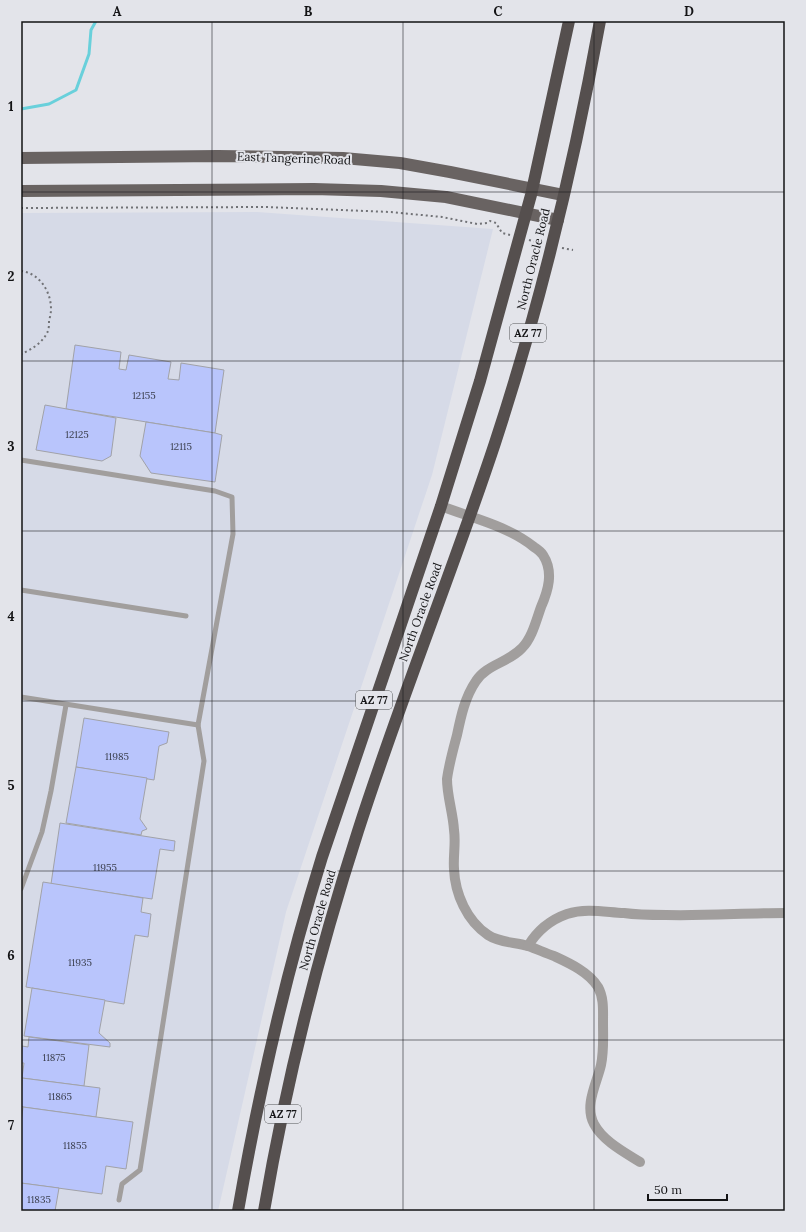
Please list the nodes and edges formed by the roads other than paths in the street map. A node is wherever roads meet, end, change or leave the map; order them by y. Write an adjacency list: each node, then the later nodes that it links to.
1 (569, 21): 4 (highway, North Oracle Road / AZ 77)
2 (600, 21): 6 (highway, North Oracle Road / AZ 77)
3 (21, 158): 4 (main road, East Tangerine Road)
4 (533, 189): 6 (main road, East Tangerine Road); 7 (highway, North Oracle Road / AZ 77)
5 (21, 191): 7 (main road)
6 (563, 195): 8 (highway, North Oracle Road / AZ 77)
7 (527, 214): 8 (main road); 10 (highway, North Oracle Road / AZ 77)
8 (558, 220): 11 (highway, North Oracle Road / AZ 77)
9 (21, 460): 16 (lane)
10 (441, 506): 11 (street); 22 (highway, North Oracle Road / AZ 77)
11 (469, 517): 19 (street); 23 (highway, North Oracle Road / AZ 77)
12 (21, 590): 13 (lane)
13 (186, 616)
14 (21, 697): 15 (lane)
15 (66, 705): 16 (lane); 17 (lane)
16 (198, 725): 21 (lane)
17 (21, 889)
18 (785, 913): 19 (street)
19 (528, 946): 20 (street)
20 (640, 1162)
21 (119, 1200)
22 (238, 1211)
23 (264, 1211)

